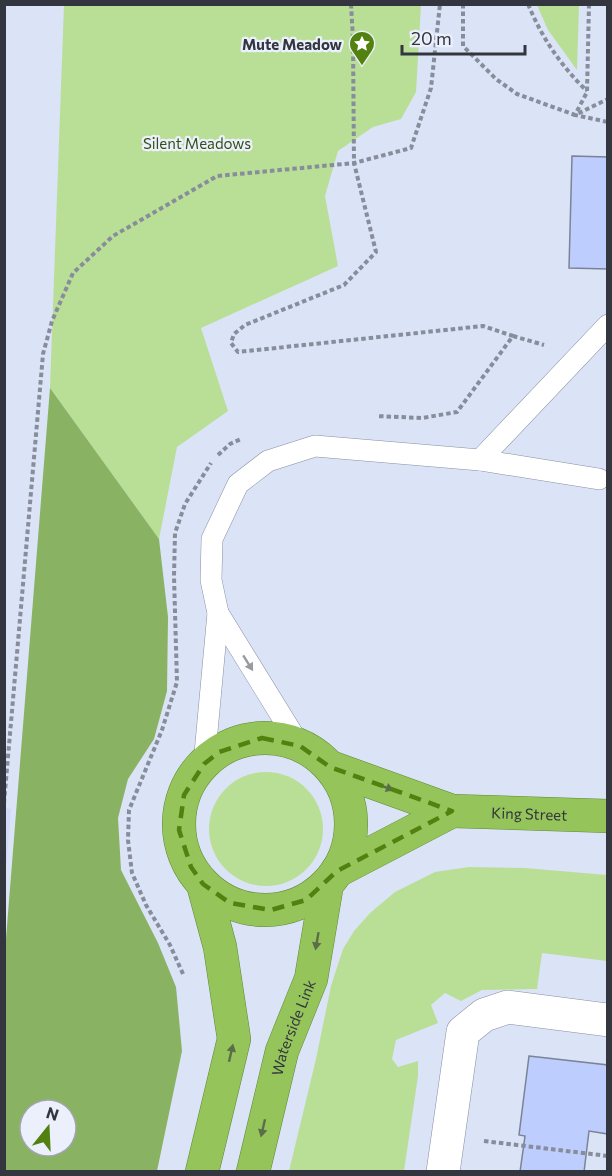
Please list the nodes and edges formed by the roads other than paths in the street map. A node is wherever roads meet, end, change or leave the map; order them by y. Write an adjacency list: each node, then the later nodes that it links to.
1 (608, 325): 2 (lane)
2 (480, 460): 3 (lane); 4 (lane)
3 (599, 479)
4 (218, 613): 5 (lane, one-way to 5); 6 (lane)
5 (300, 746): 6 (highway, Waterside Link); 7 (highway, Waterside Link)
6 (204, 764): 11 (highway, Waterside Link)
7 (330, 767): 8 (highway, King Street, one-way to 8); 10 (highway, Waterside Link)
8 (452, 812): 9 (highway, King Street); 10 (highway, King Street)
9 (608, 816)
10 (332, 877): 11 (highway, Waterside Link); 14 (highway, Waterside Link, one-way to 14)
11 (203, 884): 13 (highway, Waterside Link, one-way to 11)
12 (608, 1020): 15 (street)
13 (202, 1172)
14 (253, 1172)
15 (443, 1172)

